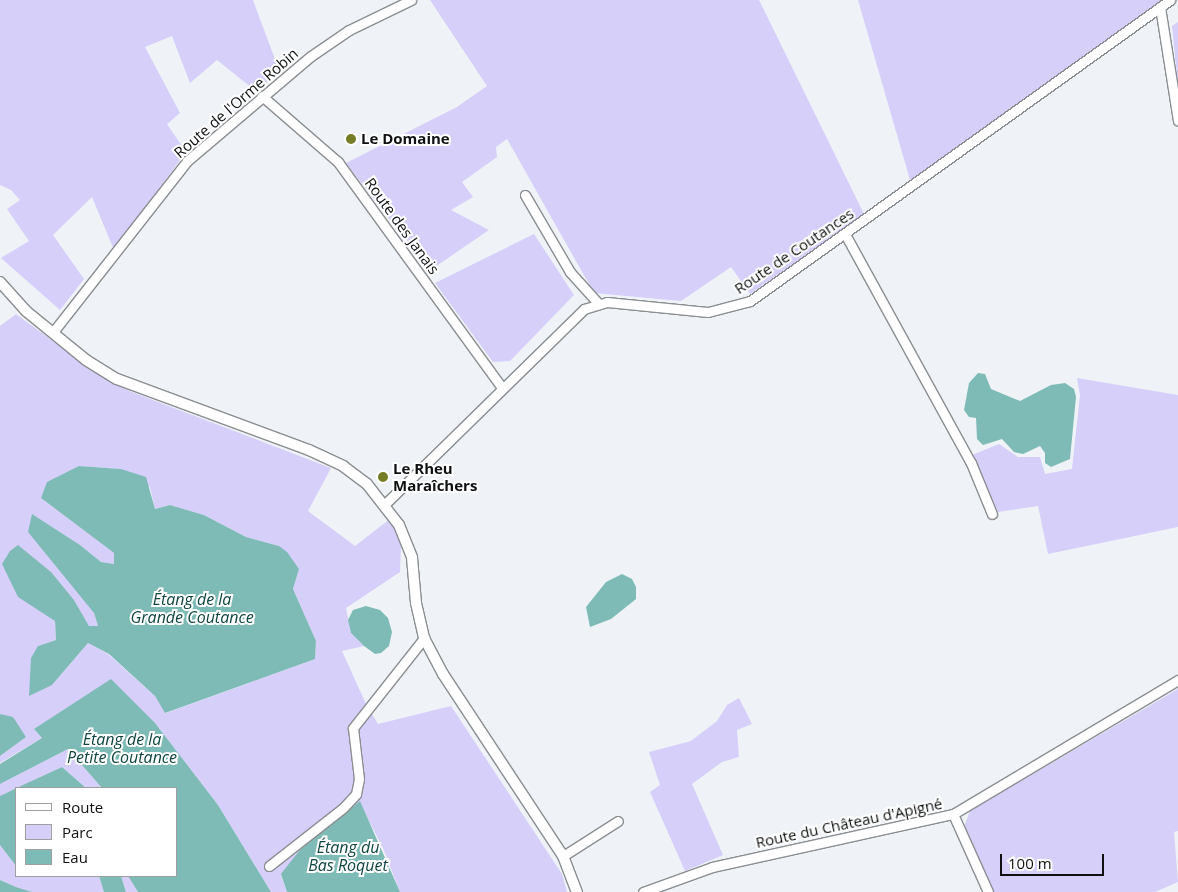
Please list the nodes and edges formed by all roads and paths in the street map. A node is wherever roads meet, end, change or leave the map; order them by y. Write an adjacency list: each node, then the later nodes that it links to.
1 (411, 0): 4 (street, Route de l'Orme Robin)
2 (1170, 0): 3 (street, Route de Coutances)
3 (1160, 7): 5 (street); 7 (street, Route de Coutances)
4 (262, 96): 10 (street, Route de l'Orme Robin); 11 (street, Route des Janais)
5 (1178, 121)
6 (525, 195): 9 (street)
7 (845, 234): 9 (street, Route de Coutances); 13 (street)
8 (0, 282): 10 (street)
9 (598, 303): 11 (street)
10 (53, 332): 12 (street)
11 (502, 388): 12 (street)
12 (386, 504): 14 (street)
13 (992, 514)
14 (424, 638): 18 (street); 19 (street)
15 (1178, 680): 16 (street, Route du Château d'Apigné)
16 (953, 814): 21 (street, Route du Château d'Apigné); 22 (street)
17 (618, 821): 18 (street)
18 (564, 856): 20 (street)
19 (269, 866)
20 (577, 892)
21 (643, 892)
22 (988, 892)

